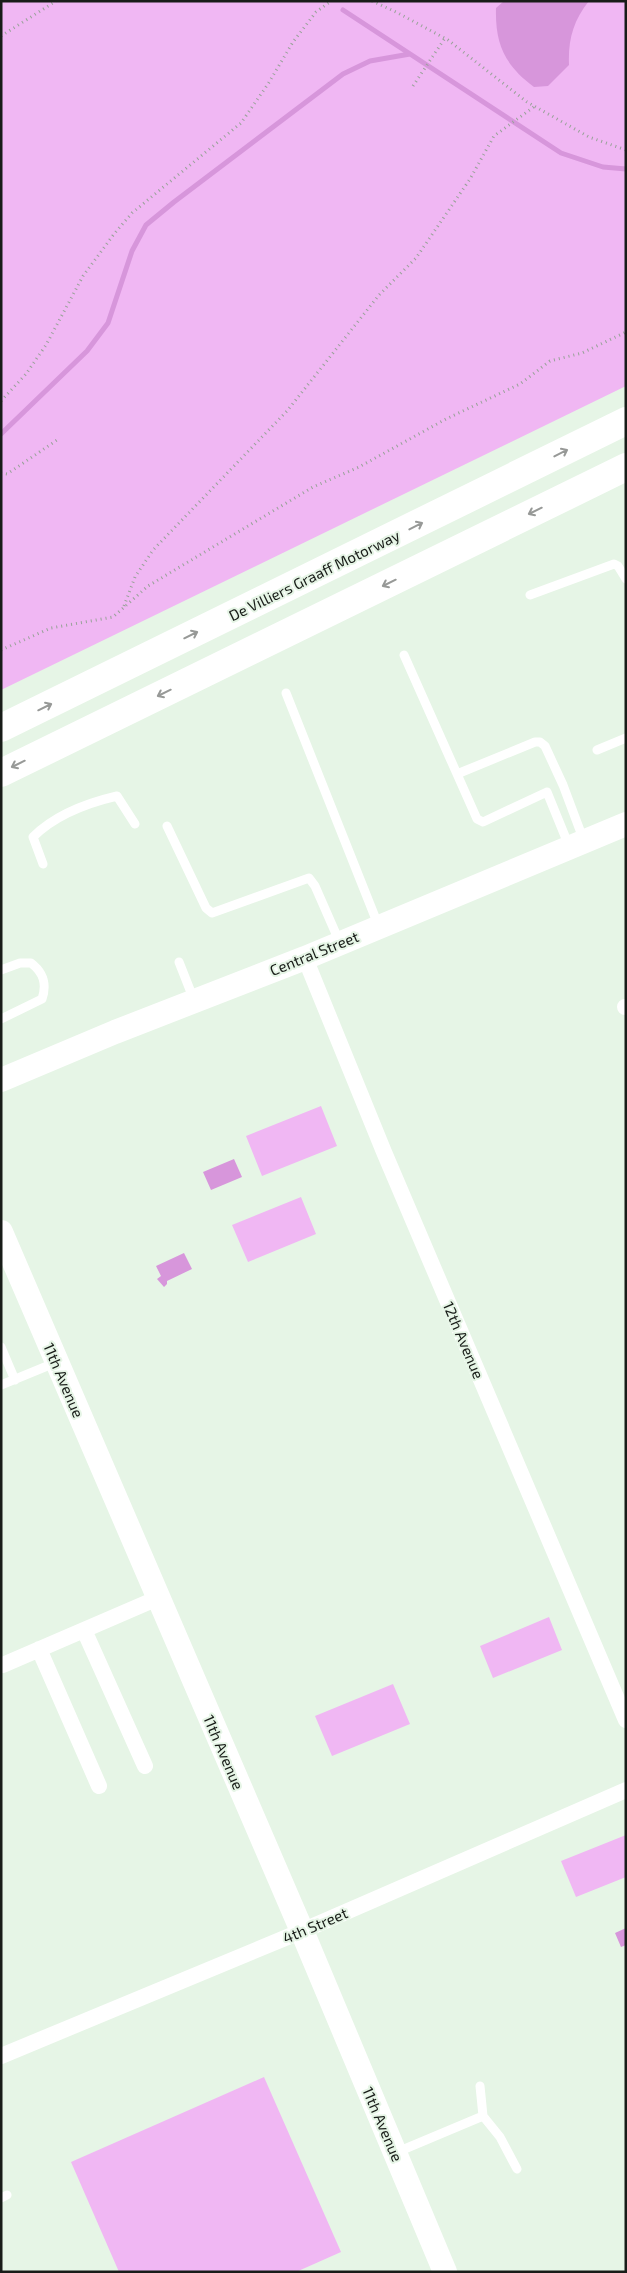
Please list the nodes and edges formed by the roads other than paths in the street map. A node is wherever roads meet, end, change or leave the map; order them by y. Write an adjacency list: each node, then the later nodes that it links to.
1 (626, 421): 7 (highway, De Villiers Graaff Motorway, one-way to 1)
2 (626, 467): 10 (highway, one-way to 10)
3 (626, 580): 4 (lane)
4 (530, 595)
5 (404, 655): 11 (lane)
6 (286, 693): 19 (lane)
7 (1, 728)
8 (626, 738): 9 (lane)
9 (597, 750)
10 (1, 773)
11 (457, 774): 12 (lane); 13 (lane)
12 (563, 785): 13 (lane); 17 (lane)
13 (547, 792): 17 (lane)
14 (135, 824): 18 (lane)
15 (626, 824): 17 (main road, Central Street)
16 (167, 826): 20 (lane)
17 (577, 845): 19 (main road, Central Street)
18 (43, 864)
19 (379, 927): 20 (main road, Central Street)
20 (340, 943): 21 (main road, Central Street)
21 (305, 958): 24 (main road, Central Street); 36 (street, 12th Avenue)
22 (179, 962): 24 (lane)
23 (1, 970): 25 (lane)
24 (194, 1000): 26 (main road, Central Street)
25 (1, 1018)
26 (1, 1080)
27 (1, 1232): 29 (main road, 11th Avenue)
28 (1, 1347): 30 (lane)
29 (57, 1362): 30 (lane); 32 (main road, 11th Avenue)
30 (15, 1380): 31 (lane)
31 (1, 1386)
32 (158, 1598): 33 (street); 40 (main road, 11th Avenue)
33 (84, 1630): 34 (street); 37 (street)
34 (39, 1650): 35 (street); 38 (street)
35 (3, 1665)
36 (626, 1720)
37 (145, 1766)
38 (99, 1786)
39 (626, 1790): 40 (street, 4th Street)
40 (302, 1931): 41 (street, 4th Street); 44 (main road, 11th Avenue)
41 (1, 2056)
42 (480, 2086): 43 (lane)
43 (483, 2116): 44 (lane); 45 (lane)
44 (395, 2153): 46 (main road, 11th Avenue)
45 (517, 2169)
46 (445, 2272)

